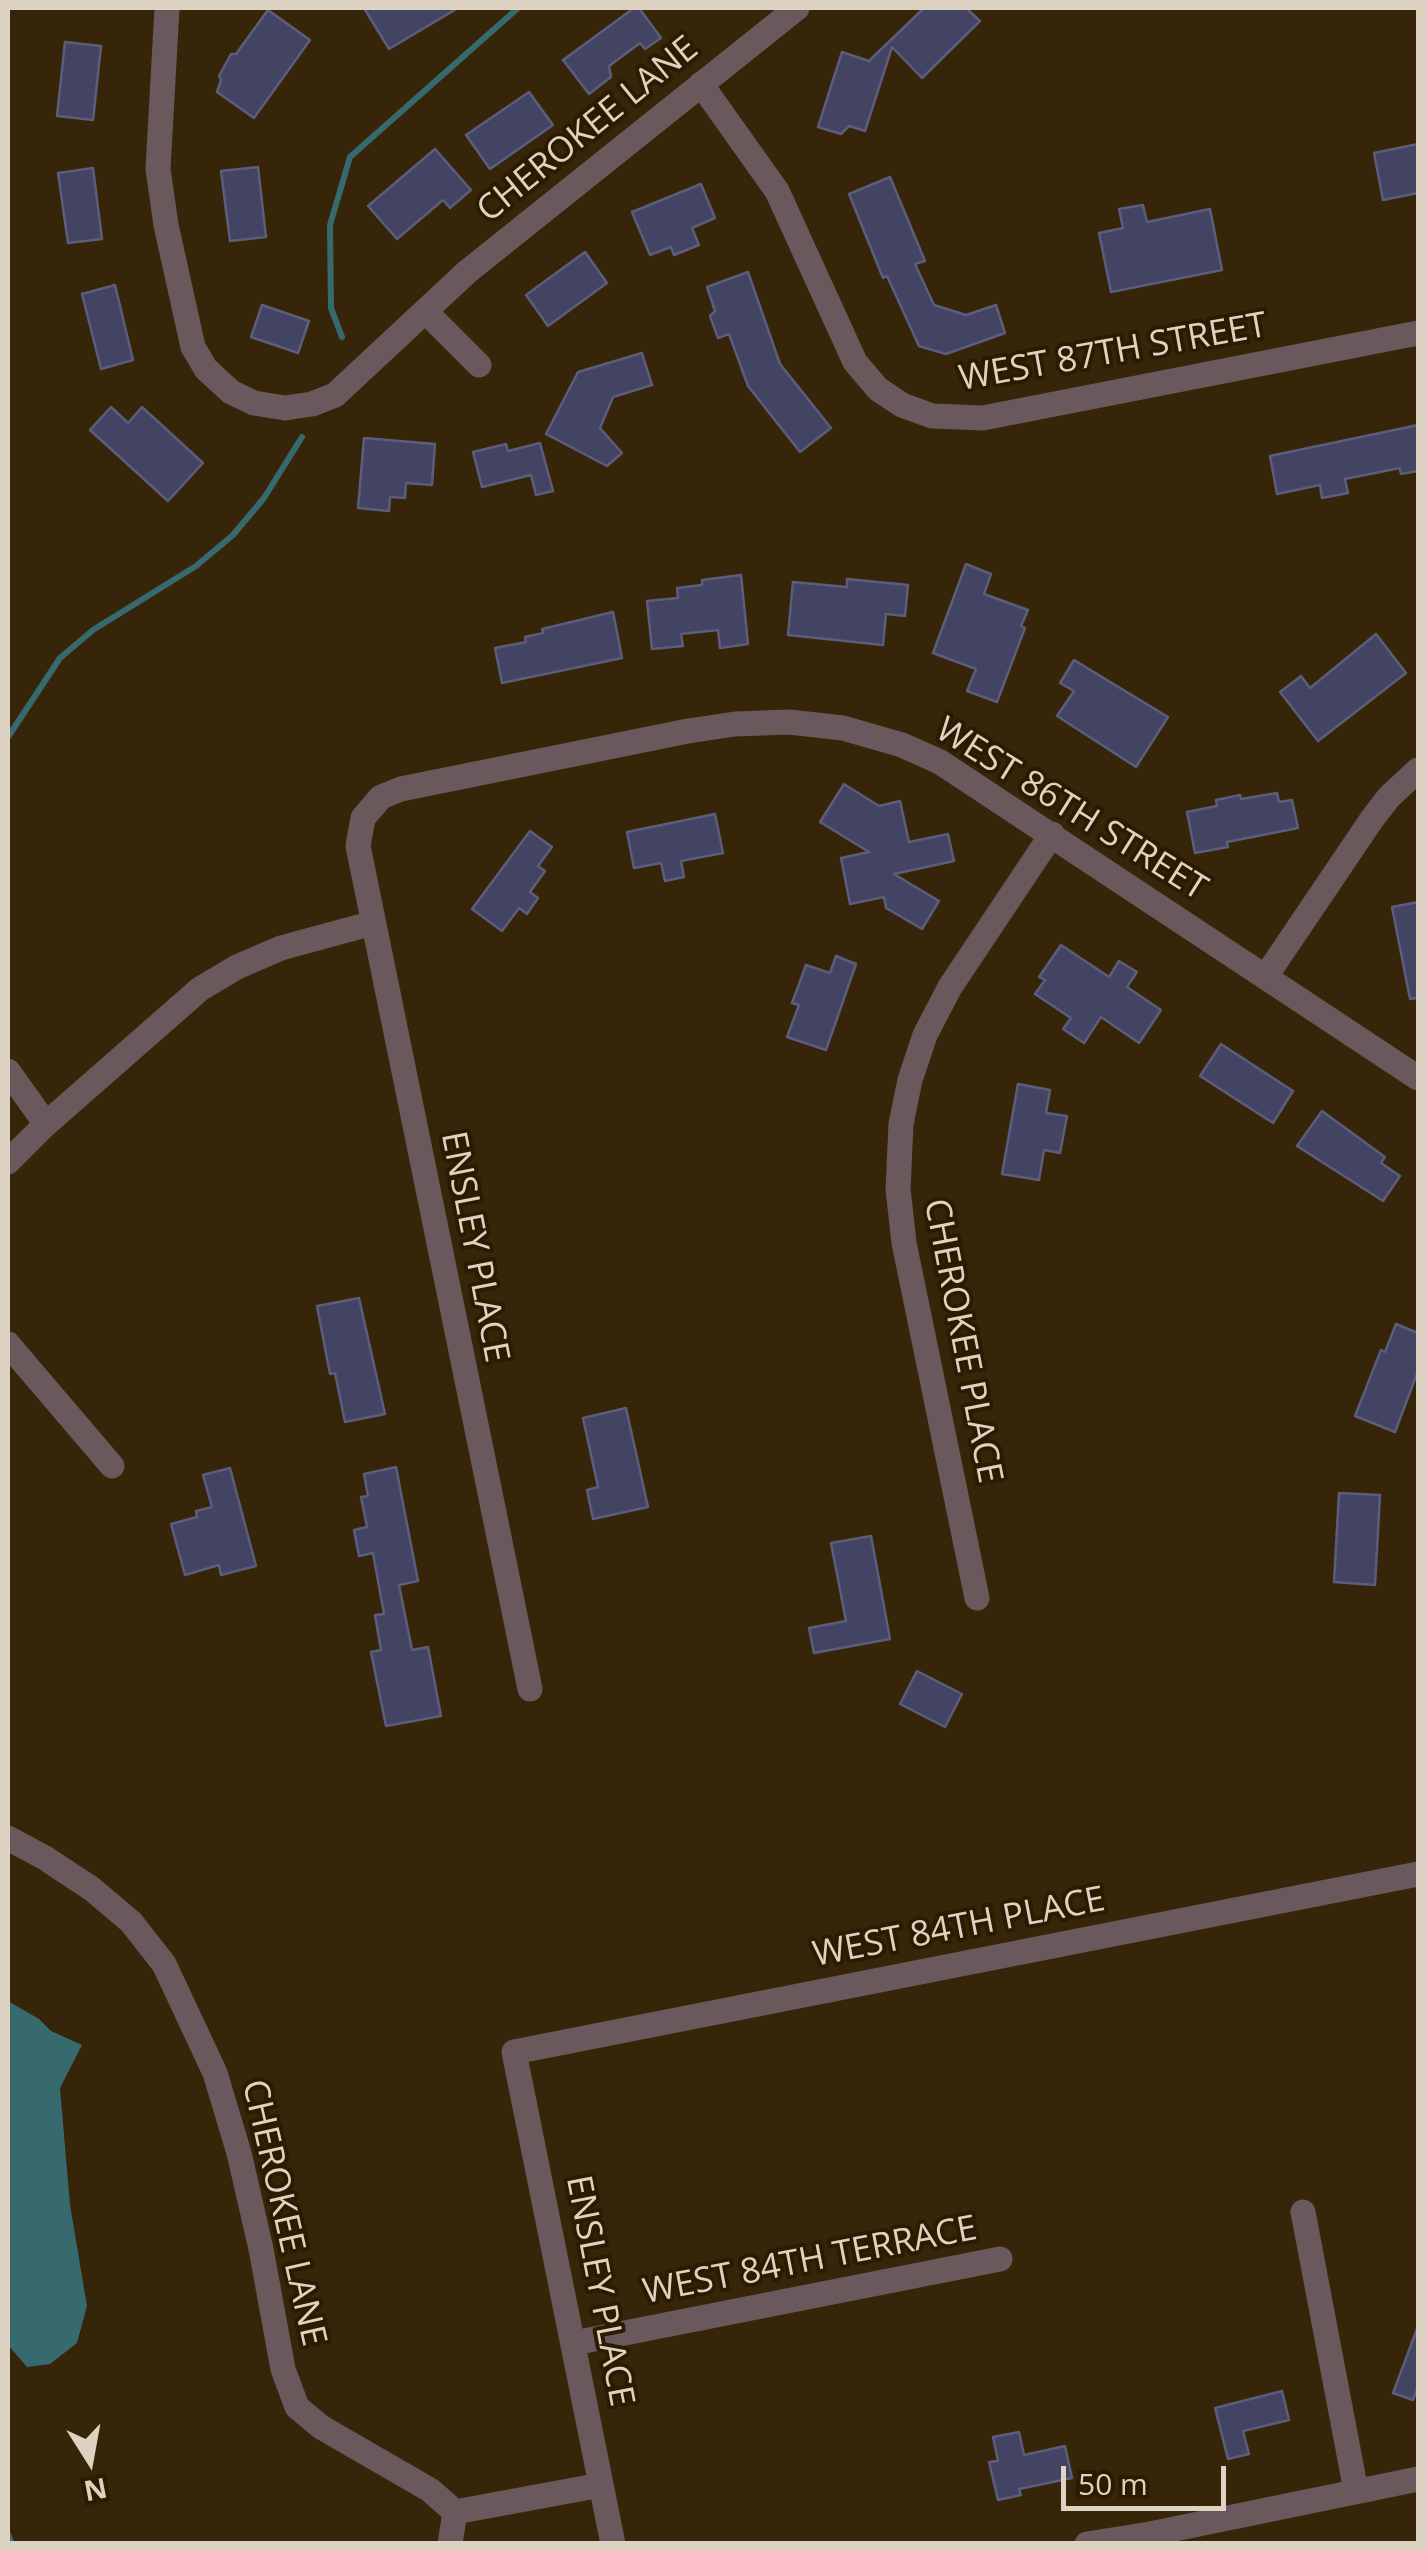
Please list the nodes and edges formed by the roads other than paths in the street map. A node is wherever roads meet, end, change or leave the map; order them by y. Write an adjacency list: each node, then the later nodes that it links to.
1 (167, 8): 4 (street, CHEROKEE LANE)
2 (797, 8): 3 (street, CHEROKEE LANE)
3 (701, 84): 4 (street, CHEROKEE LANE); 5 (street, WEST 87TH STREET)
4 (426, 312): 6 (street)
5 (1418, 334)
6 (478, 364)
7 (1418, 770): 11 (street)
8 (363, 818): 9 (street, WEST 86TH STREET); 10 (street, ENSLEY PLACE)
9 (1052, 834): 11 (street, WEST 86TH STREET); 18 (street, CHEROKEE PLACE)
10 (373, 923): 14 (street); 19 (street, ENSLEY PLACE)
11 (1266, 976): 13 (street, WEST 86TH STREET)
12 (8, 1071): 14 (street)
13 (1418, 1078)
14 (46, 1124): 15 (street)
15 (8, 1162)
16 (8, 1344): 17 (street)
17 (112, 1466)
18 (978, 1598)
19 (530, 1689)
20 (8, 1838): 29 (street, CHEROKEE LANE)
21 (1418, 1874): 22 (street, WEST 84TH PLACE)
22 (514, 2052): 25 (street, ENSLEY PLACE)
23 (1302, 2212): 28 (street)
24 (1000, 2260): 25 (street, WEST 84TH TERRACE)
25 (574, 2343): 27 (street, ENSLEY PLACE)
26 (1418, 2479): 28 (street)
27 (602, 2486): 29 (street); 32 (street, ENSLEY PLACE)
28 (1356, 2491): 30 (street)
29 (455, 2512): 31 (street)
30 (1151, 2539): 33 (street)
31 (450, 2544)
32 (613, 2544)
33 (1086, 2544)

